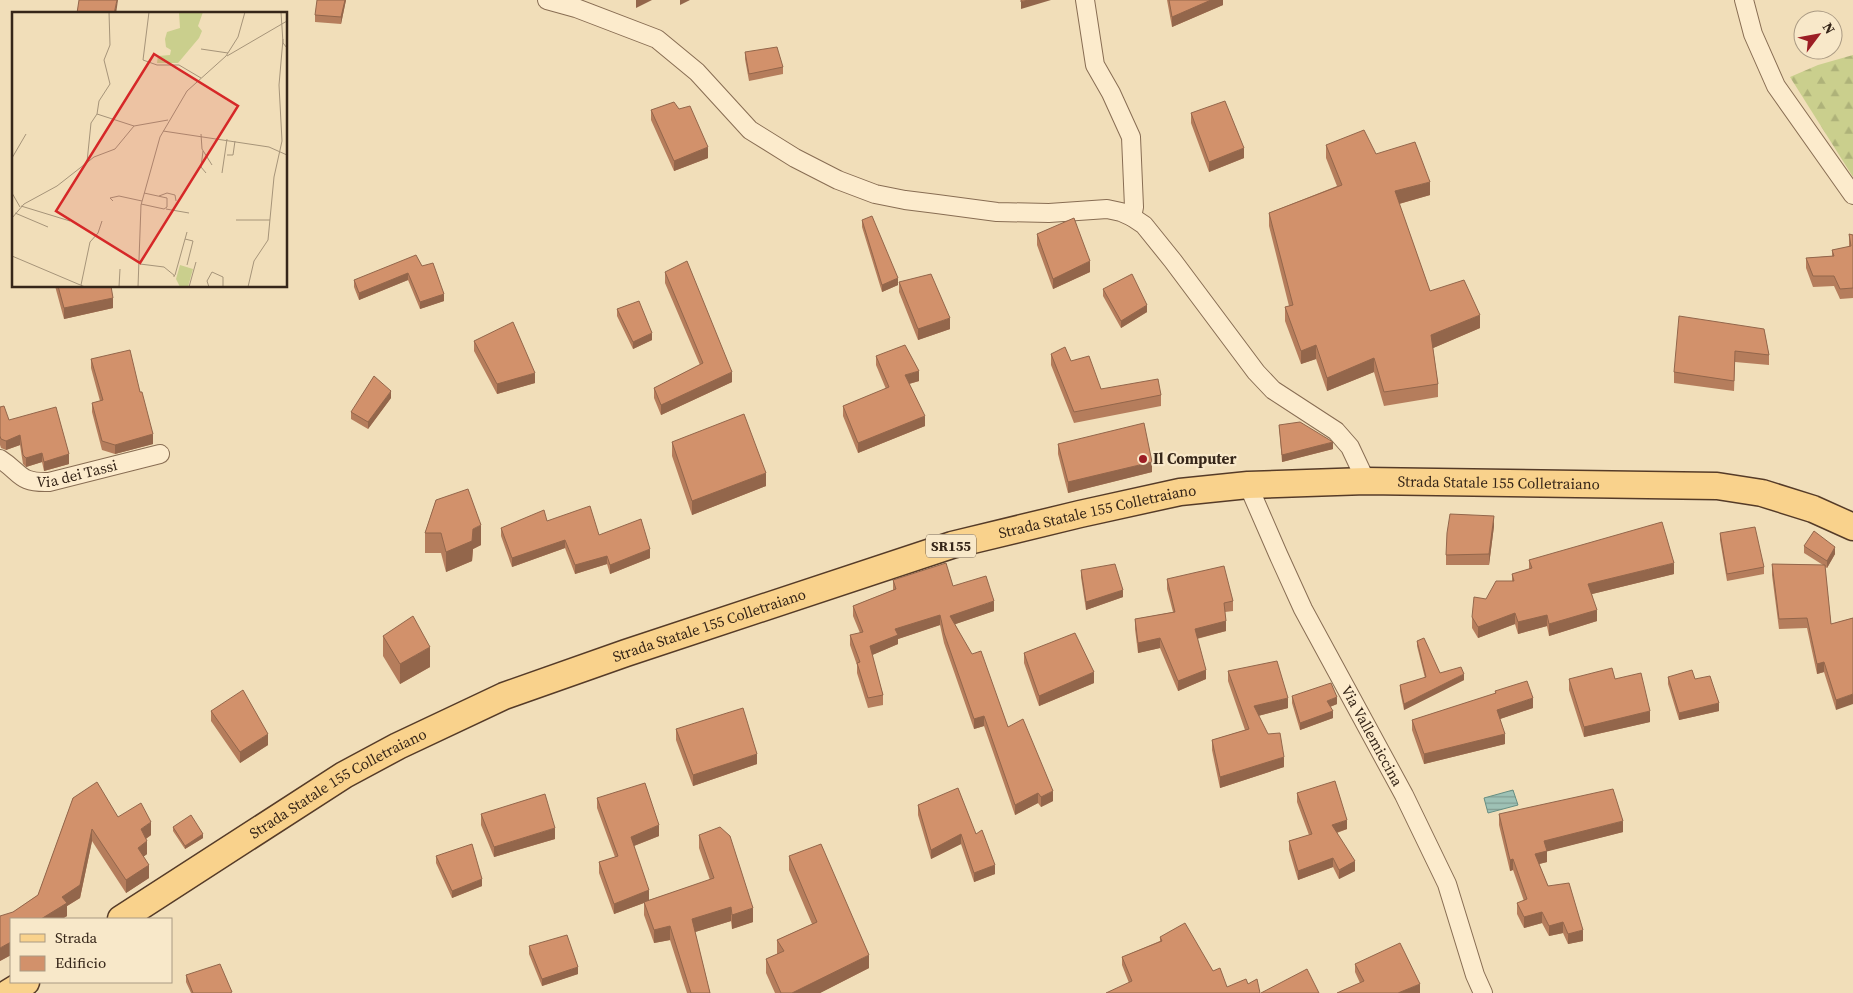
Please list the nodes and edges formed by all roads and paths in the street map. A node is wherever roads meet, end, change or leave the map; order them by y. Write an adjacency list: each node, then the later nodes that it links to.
1 (547, 0): 4 (street)
2 (1085, 0): 6 (street)
3 (1744, 0): 5 (street)
4 (580, 4): 6 (street)
5 (1853, 195)
6 (1132, 217): 9 (street)
7 (160, 454): 8 (street, Via dei Tassi)
8 (0, 459)
9 (1366, 481): 10 (main road, Strada Statale 155 Colletraiano / SR155); 11 (main road, Strada Statale 155 Colletraiano / SR155)
10 (1248, 485): 12 (main road, Strada Statale 155 Colletraiano / SR155); 15 (street, Via Vallemiccina)
11 (1853, 527)
12 (123, 918)
13 (24, 983): 14 (main road)
14 (8, 993)
15 (1483, 993)

